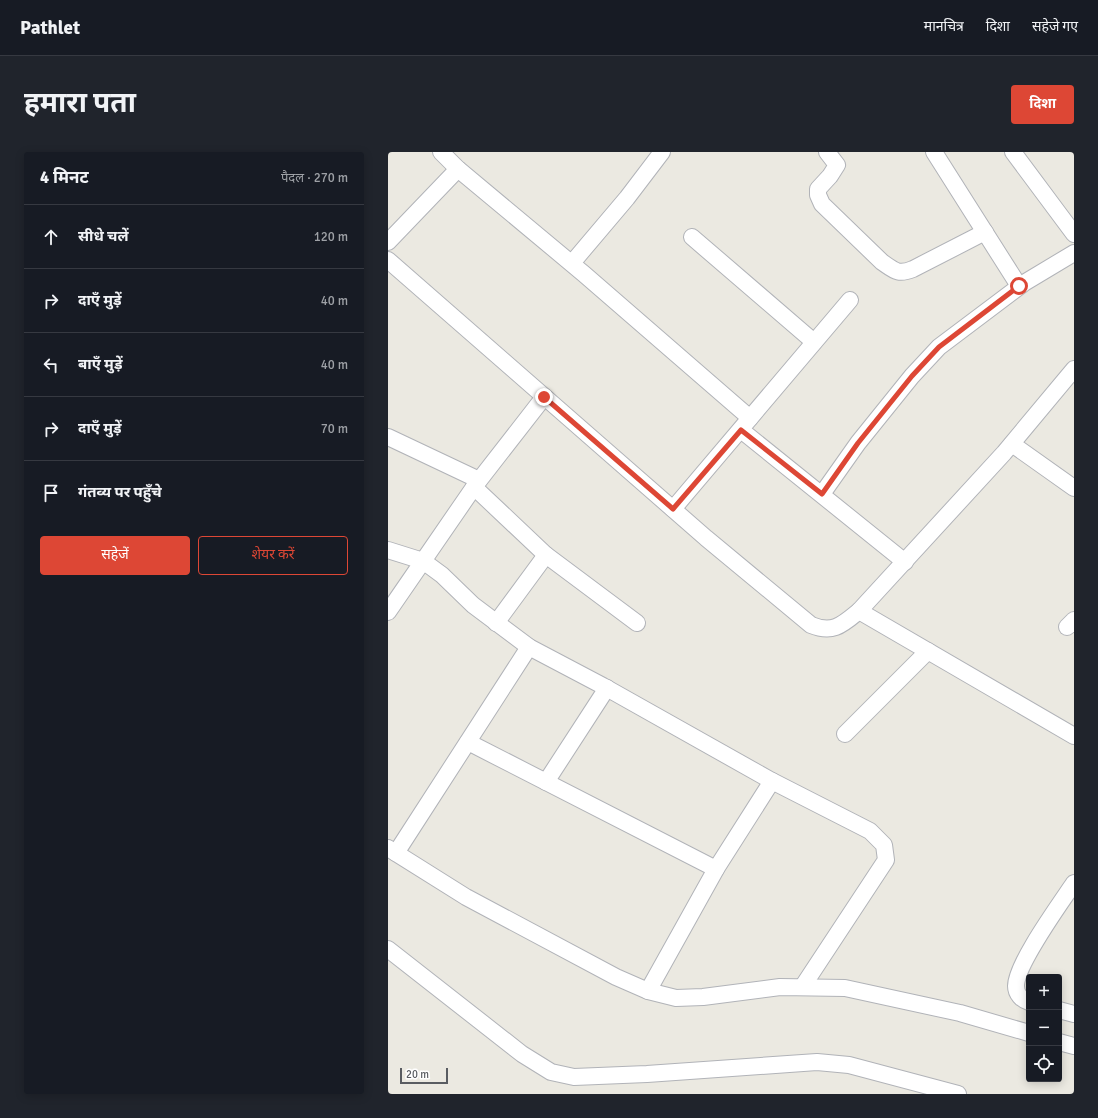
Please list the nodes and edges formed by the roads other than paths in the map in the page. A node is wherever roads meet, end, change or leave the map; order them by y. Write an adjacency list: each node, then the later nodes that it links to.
1 (441, 152): 6 (street)
2 (662, 152): 13 (street)
3 (827, 152): 7 (street)
4 (934, 152): 7 (street)
5 (1013, 152): 8 (street)
6 (458, 169): 10 (street); 13 (street)
7 (985, 232): 14 (street)
8 (1074, 234)
9 (692, 237): 16 (street)
10 (388, 242)
11 (1074, 253): 14 (street)
12 (388, 260): 18 (street)
13 (572, 263): 19 (street)
14 (1019, 286): 24 (street)
15 (850, 300): 16 (street)
16 (814, 342): 19 (street)
17 (1074, 369): 21 (street)
18 (544, 397): 22 (street); 25 (street)
19 (746, 424): 24 (street); 25 (street)
20 (388, 436): 22 (street)
21 (1012, 444): 23 (street); 29 (street)
22 (477, 483): 27 (street); 28 (street)
23 (1074, 488)
24 (822, 494): 29 (street)
25 (673, 509): 30 (street)
26 (388, 550): 28 (street)
27 (546, 555): 32 (street); 33 (street)
28 (423, 561): 31 (street); 32 (street)
29 (905, 562): 30 (street)
30 (859, 611): 35 (street)
31 (388, 612)
32 (496, 623): 34 (street)
33 (637, 623)
34 (529, 648): 36 (street); 39 (street)
35 (928, 651): 37 (street); 38 (street)
36 (607, 688): 40 (street); 41 (street)
37 (845, 734)
38 (1074, 736)
39 (468, 742): 41 (street); 42 (street)
40 (772, 781): 43 (street); 46 (street)
41 (546, 782): 43 (street)
42 (392, 851): 47 (street)
43 (716, 869): 47 (street)
44 (1074, 883): 48 (street)
45 (388, 949): 54 (street)
46 (803, 986): 47 (street); 51 (street)
47 (648, 991)
48 (1026, 1000)
49 (1062, 1011): 50 (street)
50 (1074, 1014)
51 (1026, 1032)
52 (1062, 1043): 53 (street)
53 (1074, 1046)
54 (958, 1094)

